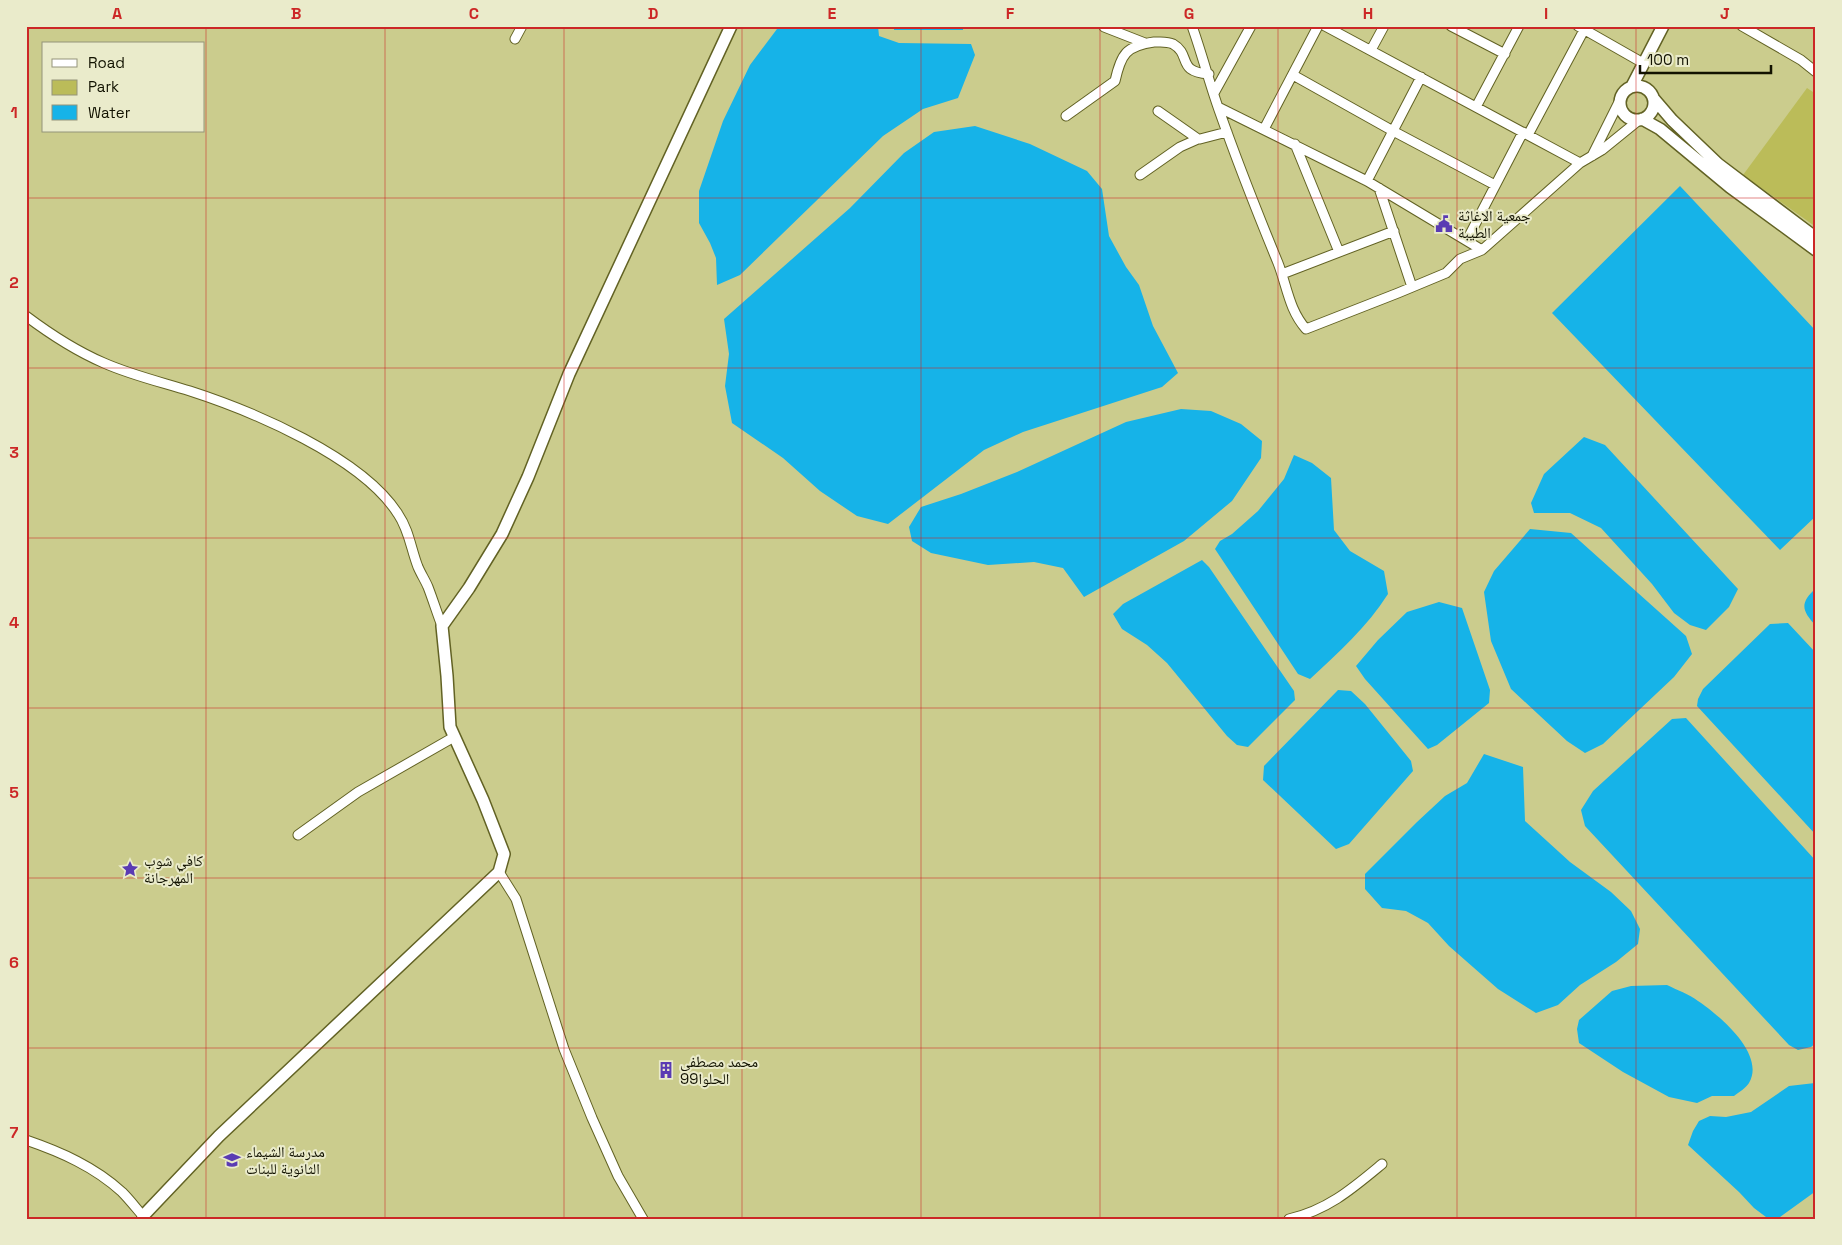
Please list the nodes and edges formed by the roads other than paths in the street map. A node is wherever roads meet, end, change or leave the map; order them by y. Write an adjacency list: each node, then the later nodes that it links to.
1 (522, 26): 14 (street)
2 (731, 26): 53 (street)
3 (1192, 26): 20 (street)
4 (1251, 26): 24 (street)
5 (1318, 26): 21 (street)
6 (1325, 26): 16 (street)
7 (1384, 26): 16 (street)
8 (1452, 26): 17 (street)
9 (1518, 26): 17 (street)
10 (1662, 26): 18 (street)
11 (1742, 26): 19 (street)
12 (1104, 27): 15 (street)
13 (1581, 28): 18 (street); 35 (street)
14 (515, 39)
15 (1145, 43): 20 (street); 30 (street)
16 (1371, 50): 22 (street)
17 (1505, 54): 28 (street)
18 (1643, 62): 23 (street)
19 (1816, 72)
20 (1208, 74): 24 (street)
21 (1293, 74): 32 (street); 33 (street)
22 (1421, 77): 28 (street); 33 (street)
23 (1632, 86): 25 (street); 26 (street)
24 (1214, 93): 27 (street)
25 (1654, 99): 31 (street); 45 (street)
26 (1620, 100): 31 (street); 38 (street)
27 (1218, 107): 32 (street); 34 (street)
28 (1476, 107): 35 (street)
29 (1158, 111): 36 (street)
30 (1066, 116)
31 (1640, 119): 38 (street); 48 (street)
32 (1264, 129): 37 (street)
33 (1394, 131): 41 (street); 42 (street)
34 (1227, 132): 36 (street); 50 (street)
35 (1525, 133): 39 (street); 42 (street)
36 (1198, 138): 40 (street)
37 (1295, 144): 41 (street); 49 (street)
38 (1592, 156): 39 (street)
39 (1580, 163): 47 (street)
40 (1140, 175)
41 (1367, 181): 43 (street)
42 (1495, 185): 46 (street)
43 (1379, 188): 44 (street); 46 (street)
44 (1394, 231): 49 (street); 51 (street)
45 (1816, 238)
46 (1467, 240): 47 (street)
47 (1482, 250): 51 (street)
48 (1816, 250)
49 (1339, 252): 50 (street)
50 (1282, 274): 51 (street)
51 (1412, 287)
52 (26, 316): 53 (street)
53 (442, 626): 54 (street)
54 (454, 737): 55 (street); 56 (street)
55 (298, 835)
56 (499, 872): 59 (street); 60 (street)
57 (26, 1140): 59 (street)
58 (1382, 1164): 61 (street)
59 (143, 1217)
60 (643, 1219)
61 (1290, 1219)

